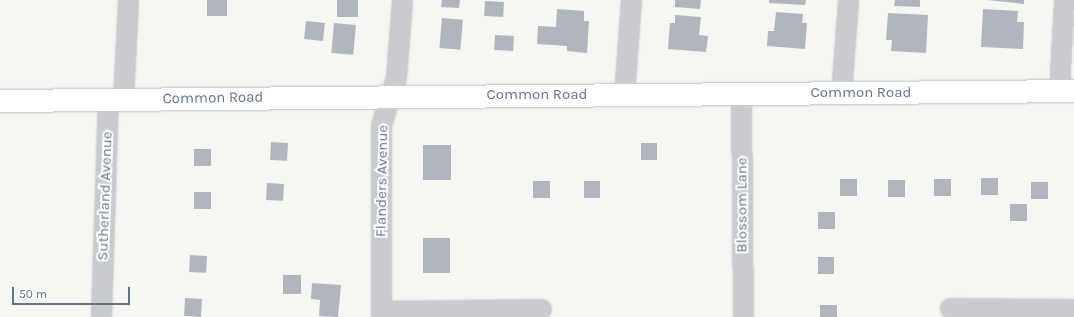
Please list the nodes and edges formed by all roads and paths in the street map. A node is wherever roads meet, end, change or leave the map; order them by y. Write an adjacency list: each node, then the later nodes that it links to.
1 (128, 0): 11 (street, Sutherland Avenue)
2 (402, 0): 10 (street, Flanders Avenue)
3 (631, 0): 9 (street)
4 (848, 0): 8 (street)
5 (1064, 0): 6 (street)
6 (1066, 91): 8 (street, Common Road)
7 (741, 93): 8 (street, Common Road); 9 (street, Common Road); 18 (street, Blossom Lane)
8 (841, 94)
9 (624, 95): 10 (street, Common Road)
10 (390, 96): 11 (street, Common Road); 16 (street, Flanders Avenue)
11 (116, 100): 12 (street, Common Road); 17 (street, Sutherland Avenue)
12 (0, 101)
13 (950, 308): 15 (street)
14 (540, 309): 16 (street)
15 (1074, 309)
16 (381, 314)
17 (101, 317)
18 (743, 317)

